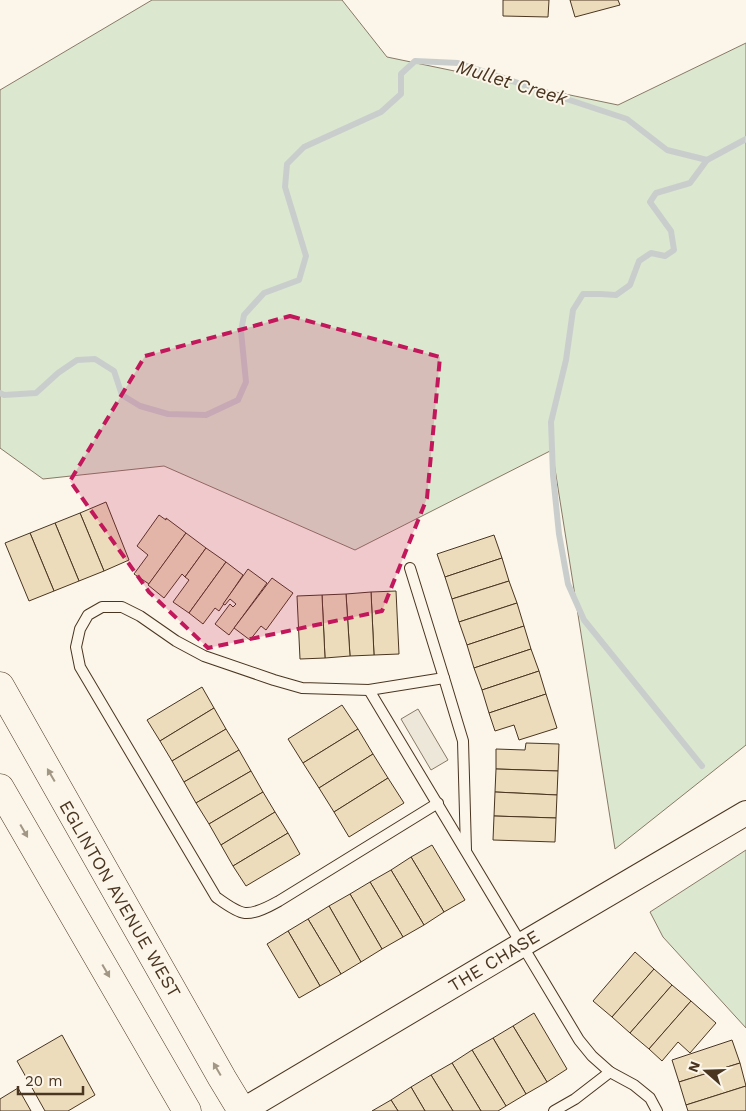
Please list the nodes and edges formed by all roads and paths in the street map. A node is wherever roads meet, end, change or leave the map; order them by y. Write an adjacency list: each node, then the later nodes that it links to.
1 (410, 568): 2 (lane)
2 (444, 678): 4 (lane); 8 (lane)
3 (0, 686): 12 (main road, EGLINTON AVENUE WEST, one-way to 3)
4 (369, 690): 6 (lane); 6 (lane)
5 (0, 788): 11 (main road, one-way to 11)
6 (438, 803): 8 (lane)
7 (746, 813): 9 (street, THE CHASE)
8 (466, 851): 9 (lane)
9 (523, 944): 10 (lane); 12 (street, THE CHASE)
10 (610, 1072): 13 (lane); 14 (lane)
11 (187, 1111)
12 (242, 1111)
13 (554, 1111)
14 (657, 1111)

